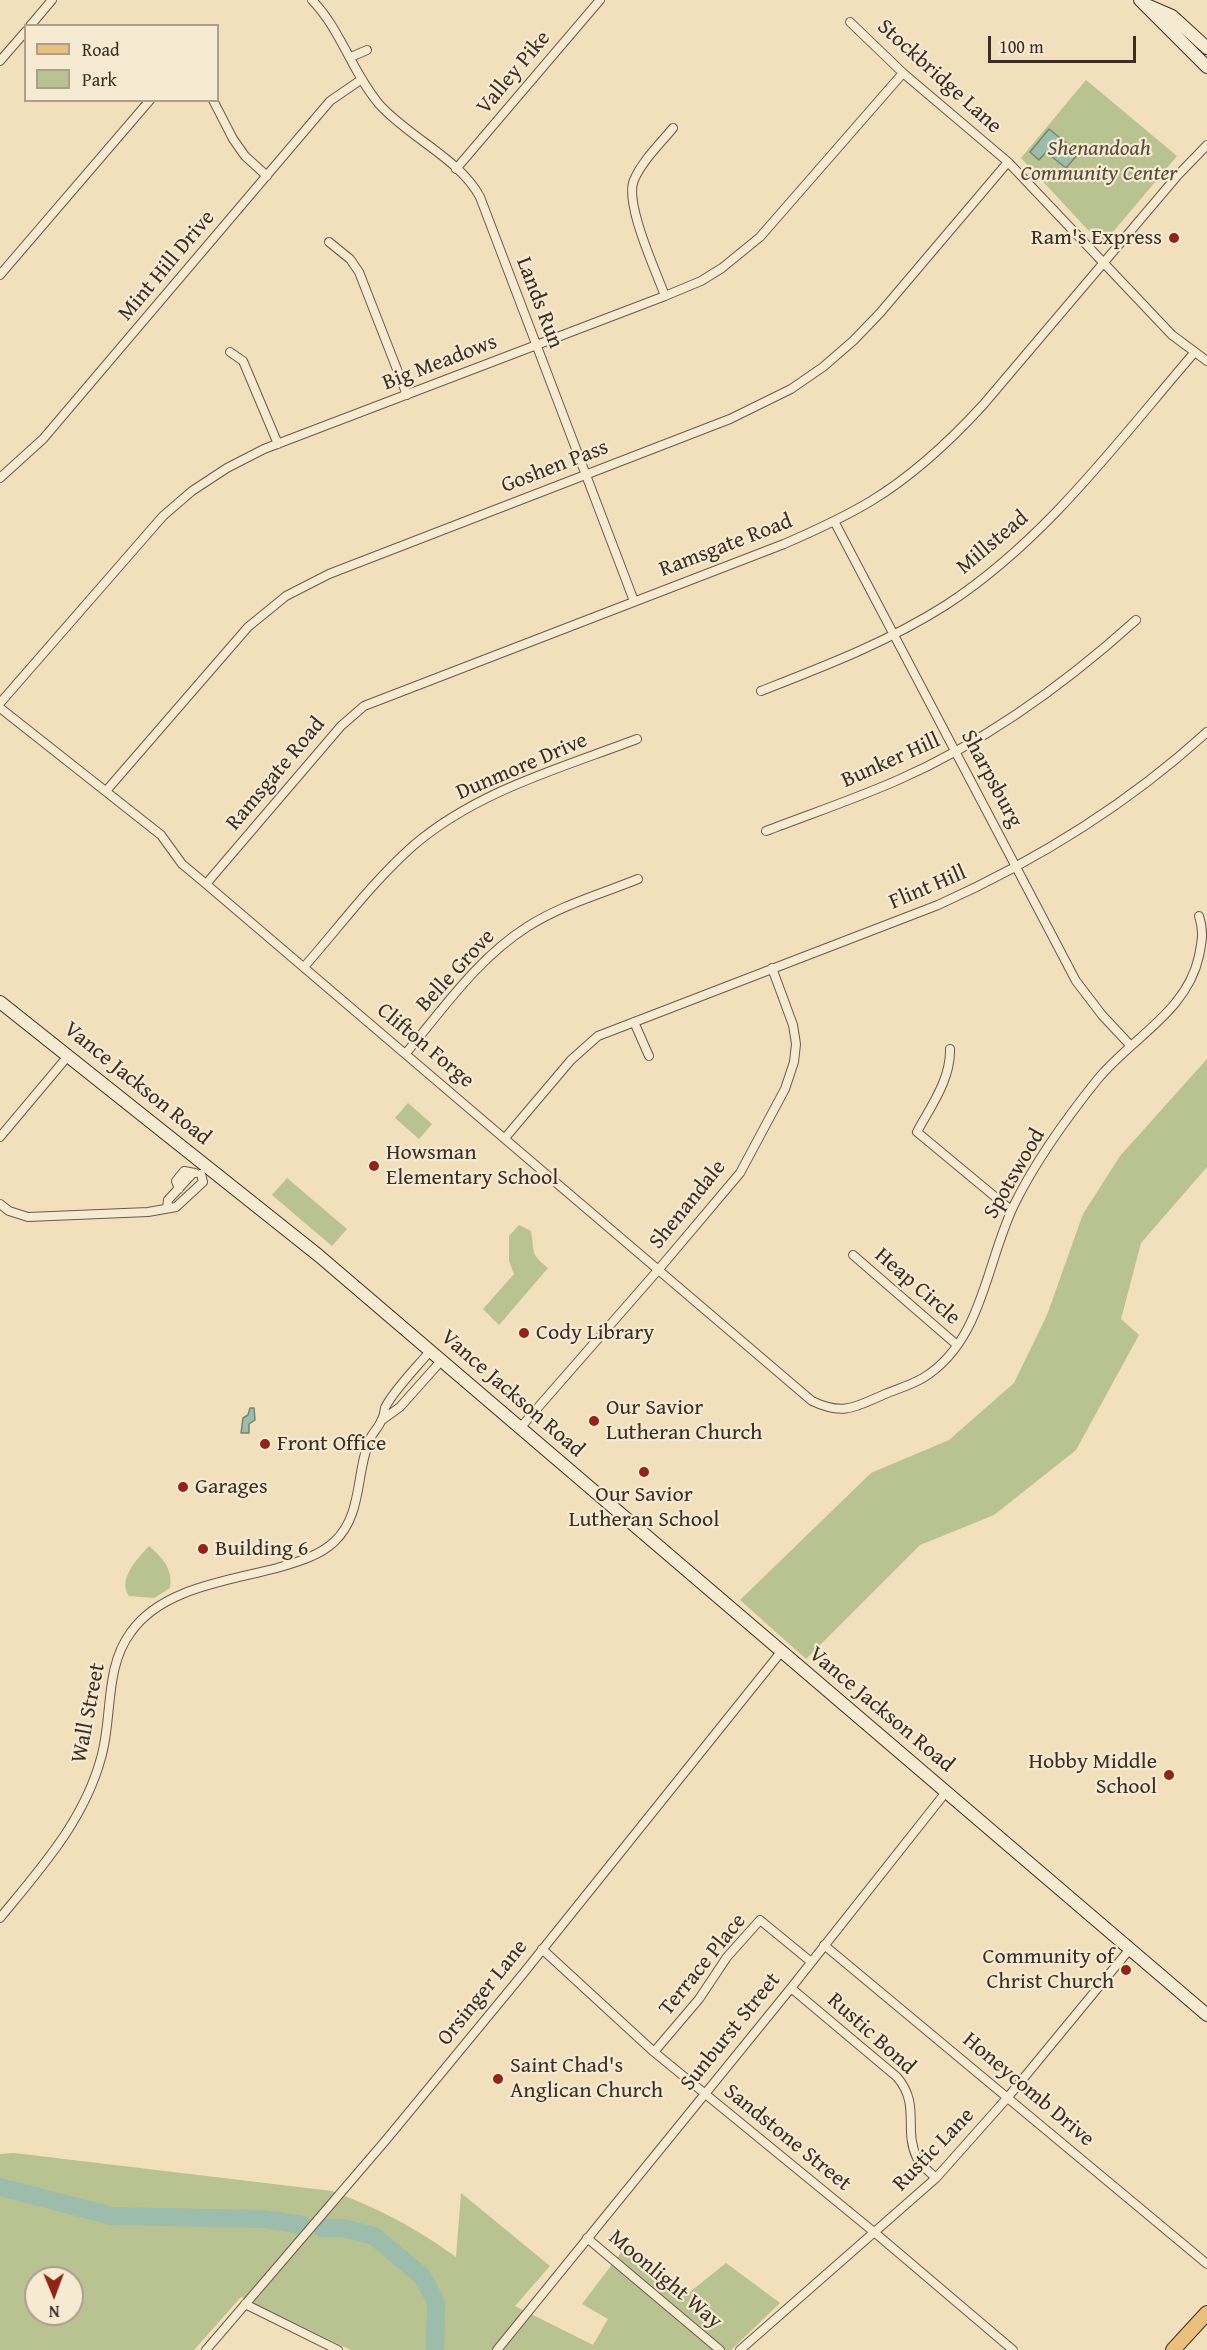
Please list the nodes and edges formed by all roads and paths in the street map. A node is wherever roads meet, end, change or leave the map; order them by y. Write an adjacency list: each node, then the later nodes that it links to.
1 (52, 0): 6 (street)
2 (312, 0): 10 (street, Lands Run)
3 (600, 0): 22 (street, Valley Pike)
4 (1142, 1): 8 (main road); 12 (main road)
5 (850, 22): 13 (street, Stockbridge Lane)
6 (32, 24)
7 (24, 33): 11 (street)
8 (1207, 48)
9 (367, 50): 10 (street)
10 (351, 57): 14 (street, Lands Run)
11 (0, 61)
12 (1207, 67)
13 (903, 73): 21 (street, Stockbridge Lane); 27 (street, Big Meadows)
14 (362, 79): 22 (street, Lands Run); 23 (street, Mint Hill Drive)
15 (148, 102): 26 (street)
16 (214, 102): 23 (street)
17 (674, 128): 27 (street)
18 (1207, 136): 20 (street, Ramsgate Road)
19 (1207, 145): 20 (street, Ramsgate Road)
20 (1199, 151): 25 (street, Ramsgate Road)
21 (1008, 162): 25 (street, Stockbridge Lane); 34 (street, Goshen Pass)
22 (456, 169): 28 (street, Lands Run)
23 (267, 176): 35 (street, Mint Hill Drive)
24 (329, 242): 32 (street)
25 (1104, 263): 30 (street, Stockbridge Lane); 36 (street, Ramsgate Road)
26 (0, 275)
27 (665, 296): 28 (street, Big Meadows)
28 (536, 346): 32 (street, Big Meadows); 34 (street, Lands Run)
29 (230, 352): 33 (street)
30 (1194, 352): 31 (street, Stockbridge Lane); 39 (street, Millstead)
31 (1207, 361)
32 (407, 395): 33 (street, Big Meadows)
33 (278, 444): 41 (street, Big Meadows)
34 (585, 475): 37 (street, Lands Run); 46 (street, Goshen Pass)
35 (0, 478)
36 (834, 521): 37 (street, Ramsgate Road); 39 (street, Sharpsburg)
37 (634, 601): 50 (street, Ramsgate Road)
38 (1136, 620): 45 (street, Bunker Hill)
39 (894, 635): 40 (street, Millstead); 45 (street, Sharpsburg)
40 (761, 691)
41 (0, 703)
42 (0, 708): 46 (street, Clifton Forge)
43 (1207, 732): 48 (street, Flint Hill)
44 (637, 739): 52 (street, Dunmore Drive)
45 (956, 751): 47 (street, Bunker Hill); 48 (street, Sharpsburg)
46 (106, 791): 50 (street, Clifton Forge)
47 (766, 831)
48 (1017, 866): 53 (street, Flint Hill); 56 (street, Sharpsburg)
49 (638, 879): 58 (street, Belle Grove)
50 (206, 884): 52 (street, Clifton Forge)
51 (1199, 916): 56 (street, Spotswood)
52 (304, 967): 58 (street, Clifton Forge)
53 (772, 968): 55 (street, Flint Hill); 68 (street, Shenandale)
54 (0, 1002): 59 (main road, Vance Jackson Road)
55 (634, 1022): 60 (street); 62 (street, Flint Hill)
56 (1130, 1045): 66 (street, Spotswood)
57 (950, 1048): 66 (street)
58 (406, 1053): 62 (street, Clifton Forge)
59 (68, 1056): 61 (street); 63 (main road, Vance Jackson Road)
60 (649, 1056)
61 (0, 1137)
62 (505, 1138): 68 (street, Clifton Forge)
63 (200, 1171): 65 (street); 65 (street); 70 (main road, Vance Jackson Road)
64 (0, 1204): 65 (street)
65 (167, 1208)
66 (1011, 1210): 69 (street, Spotswood)
67 (853, 1256): 69 (street, Heap Circle)
68 (659, 1269): 72 (street, Clifton Forge); 74 (street, Shenandale)
69 (957, 1345): 72 (street, Spotswood)
70 (430, 1351): 71 (main road, Vance Jackson Road); 73 (street, Wall Street)
71 (441, 1361): 73 (street, Wall Street); 74 (main road, Vance Jackson Road)
72 (830, 1409)
73 (382, 1420): 77 (street, Wall Street)
74 (520, 1428): 75 (main road, Vance Jackson Road)
75 (781, 1652): 76 (main road, Vance Jackson Road); 79 (street, Orsinger Lane)
76 (946, 1792): 78 (street, Sunburst Street); 80 (main road, Vance Jackson Road)
77 (0, 1918)
78 (824, 1945): 81 (street, Sunburst Street); 86 (street, Honeycomb Drive)
79 (542, 1949): 84 (street, Sandstone Street); 91 (street, Orsinger Lane)
80 (1129, 1950): 83 (main road, Vance Jackson Road); 86 (street, Rustic Lane)
81 (810, 1961): 82 (street, Sunburst Street); 84 (street, Terrace Place)
82 (791, 1988): 85 (street, Sunburst Street); 87 (street, Rustic Bond)
83 (1207, 2015)
84 (654, 2052): 85 (street, Sandstone Street)
85 (704, 2094): 88 (street, Sandstone Street); 89 (street, Sunburst Street)
86 (1008, 2097): 87 (street, Rustic Lane); 90 (street, Honeycomb Drive)
87 (936, 2178): 88 (street, Rustic Lane)
88 (874, 2232): 97 (street, Rustic Lane); 98 (street, Sandstone Street)
89 (587, 2238): 95 (street, Sunburst Street); 96 (street, Moonlight Way)
90 (1207, 2264)
91 (245, 2304): 93 (street, Orsinger Lane); 94 (street)
92 (1207, 2313): 99 (main road)
93 (206, 2350)
94 (338, 2350)
95 (497, 2350)
96 (720, 2350)
97 (740, 2350)
98 (1013, 2350)
99 (1173, 2350)

